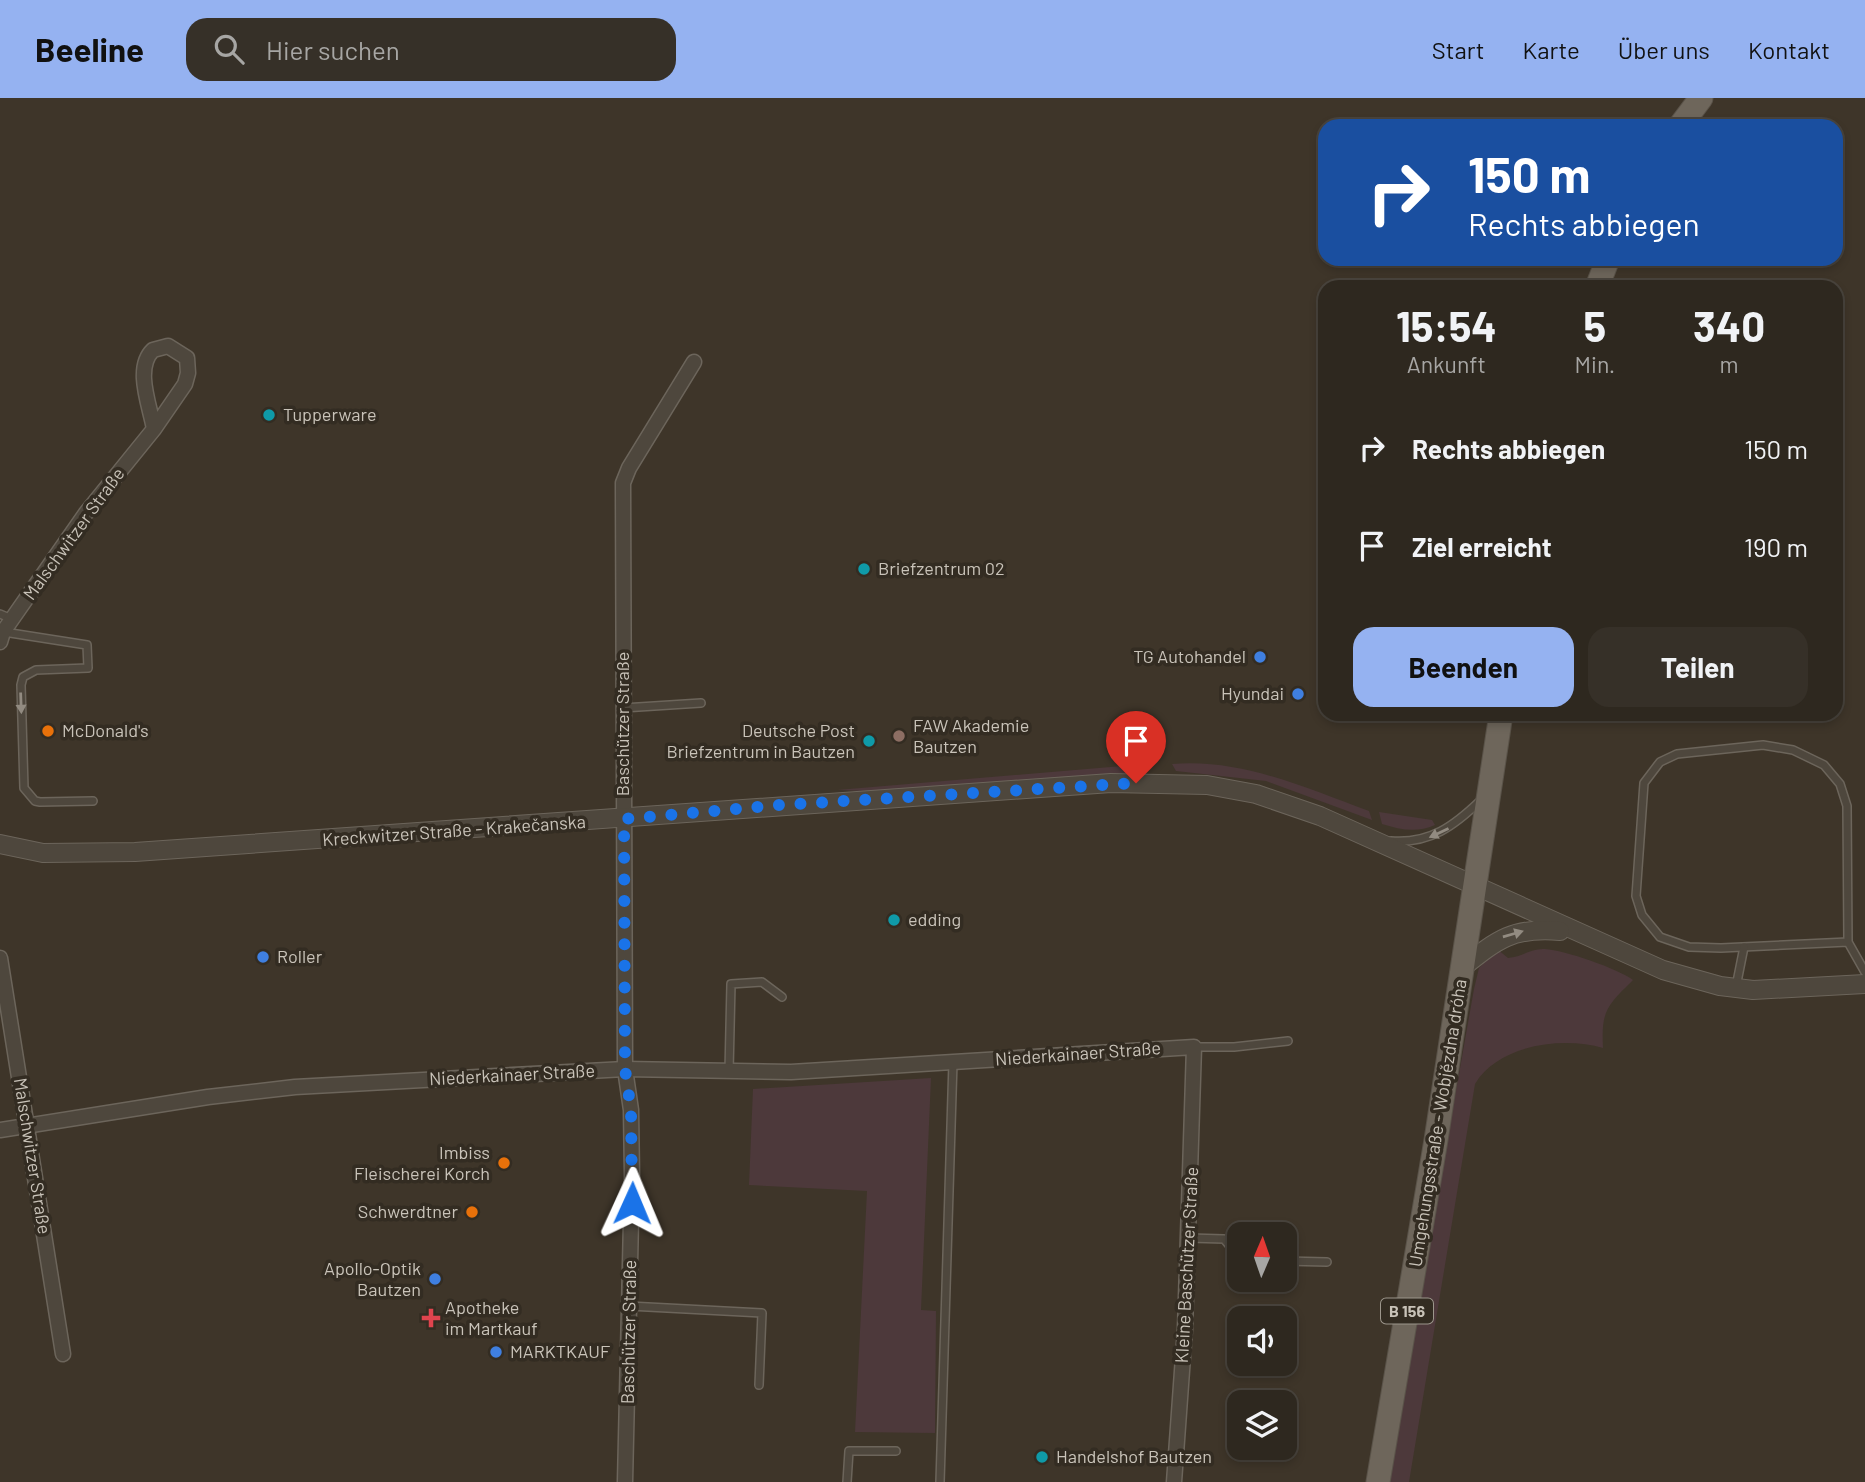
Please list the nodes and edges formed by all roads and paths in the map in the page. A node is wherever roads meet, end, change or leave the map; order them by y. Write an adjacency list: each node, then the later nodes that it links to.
1 (1701, 98): 2 (main road)
2 (1685, 119)
3 (694, 362): 8 (street, Baschützer Straße)
4 (154, 429): 4 (street, Malschwitzer Straße); 5 (street, Malschwitzer Straße)
5 (6, 617): 6 (street, Malschwitzer Straße)
6 (1, 637): 11 (lane, one-way to 11)
7 (701, 703): 8 (lane)
8 (623, 708): 12 (street, Baschützer Straße)
9 (1500, 721): 10 (main road, B 156)
10 (1489, 792): 13 (lane, one-way to 13); 15 (main road, B 156)
11 (93, 801)
12 (624, 819): 13 (street, Kreckwitzer Straße - Krakečanska); 14 (street, Kreckwitzer Straße - Krakečanska); 28 (street, Baschützer Straße)
13 (1376, 840): 15 (street, Kreckwitzer Straße - Krakečanska)
14 (0, 845)
15 (1475, 887): 16 (street); 20 (main road, Umgehungsstraße - Wobjězdna dróha / B 156)
16 (1573, 932): 20 (street, one-way to 16); 23 (street)
17 (1848, 942): 18 (lane); 18 (lane); 21 (lane)
18 (1744, 947): 23 (lane)
19 (0, 958): 30 (street, Malschwitzer Straße)
20 (1462, 967): 44 (main road, Umgehungsstraße - Wobjězdna dróha / B 156)
21 (1865, 972)
22 (1865, 984): 23 (street)
23 (1736, 988)
24 (782, 997): 29 (lane)
25 (1287, 1041): 26 (lane)
26 (1194, 1047): 27 (street, Niederkainaer Straße); 32 (street, Kleine Baschützer Straße)
27 (953, 1062): 29 (street, Niederkainaer Straße); 42 (lane)
28 (625, 1069): 29 (street, Niederkainaer Straße); 30 (street, Niederkainaer Straße); 36 (street, Baschützer Straße)
29 (729, 1073)
30 (27, 1125): 31 (street, Niederkainaer Straße); 37 (street, Malschwitzer Straße)
31 (0, 1130)
32 (1189, 1238): 33 (lane); 43 (street, Kleine Baschützer Straße)
33 (1227, 1243)
34 (1297, 1261): 35 (lane)
35 (1327, 1262)
36 (629, 1306): 38 (lane); 40 (street, Baschützer Straße)
37 (63, 1353)
38 (759, 1385)
39 (896, 1451): 41 (lane)
40 (625, 1482)
41 (847, 1482)
42 (940, 1482)
43 (1174, 1482)
44 (1378, 1482)

